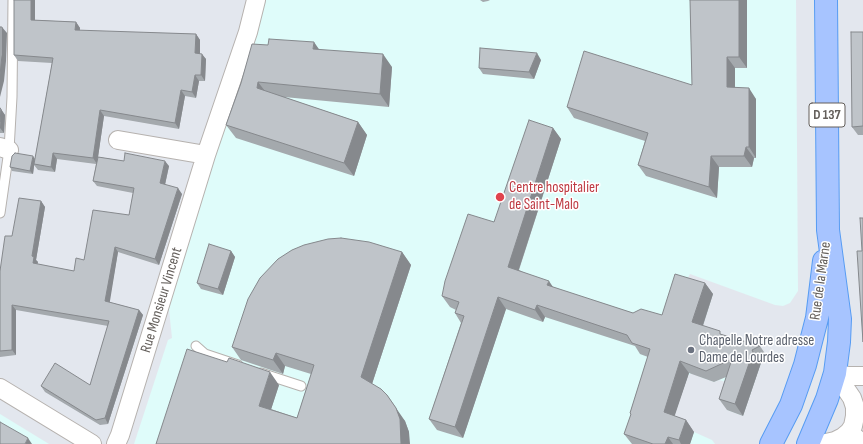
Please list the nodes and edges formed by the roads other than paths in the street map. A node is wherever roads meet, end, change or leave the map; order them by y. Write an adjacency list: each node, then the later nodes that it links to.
1 (12, 0): 5 (lane)
2 (256, 0): 6 (street, Rue Monsieur Vincent)
3 (826, 0): 8 (main road, Rue de la Marne / D 137)
4 (118, 140): 6 (street)
5 (5, 149): 7 (lane)
6 (206, 155): 19 (street, Rue Monsieur Vincent)
7 (0, 213)
8 (828, 230): 10 (main road, Rue de la Marne / D 137); 11 (main road, Rue de la Marne / D 137)
9 (196, 346): 13 (lane)
10 (805, 365): 11 (main road); 15 (main road, Rue de la Marne / D 137)
11 (835, 373): 12 (street); 16 (main road, Rue de la Marne / D 137); 17 (street)
12 (863, 376)
13 (301, 386)
14 (0, 388): 18 (street)
15 (791, 406): 16 (main road); 20 (main road, Rue de la Marne / D 137)
16 (818, 422): 21 (main road, Rue de la Marne / D 137)
17 (849, 432): 22 (street); 23 (street)
18 (92, 444)
19 (116, 444)
20 (771, 444)
21 (808, 444)
22 (822, 444)
23 (863, 444)

